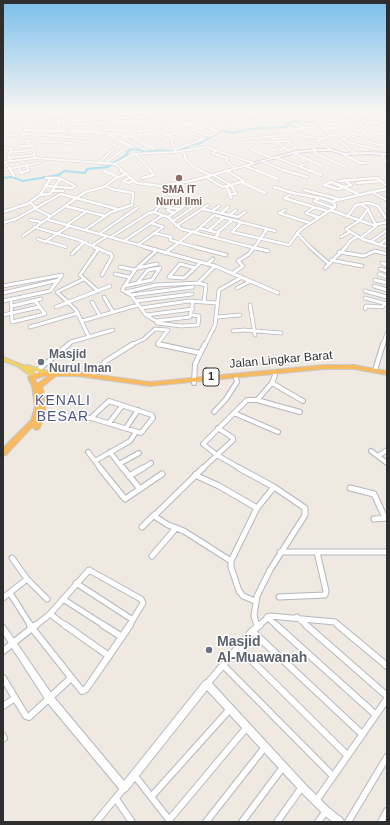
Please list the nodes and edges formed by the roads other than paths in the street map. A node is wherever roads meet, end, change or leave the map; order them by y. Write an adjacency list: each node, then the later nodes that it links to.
1 (12, 149): 26 (street)
2 (114, 149): 34 (street)
3 (32, 150): 19 (street)
4 (34, 150): 27 (street)
5 (123, 150): 37 (street)
6 (180, 150): 16 (street)
7 (191, 150): 17 (street)
8 (217, 150): 35 (street); 47 (street)
9 (251, 150): 28 (street)
10 (287, 150): 20 (street)
11 (316, 150): 12 (street); 20 (street); 45 (street)
12 (332, 150): 23 (street)
13 (349, 150): 21 (street)
14 (372, 150): 18 (street)
15 (382, 150): 18 (street)
16 (175, 151): 17 (street); 22 (street)
17 (181, 151): 54 (street)
18 (379, 152): 21 (street); 24 (street)
19 (27, 153): 26 (street); 26 (street); 27 (street)
20 (293, 153): 28 (street); 44 (street)
21 (355, 153): 23 (street)
22 (136, 154): 38 (street); 58 (street)
23 (343, 154): 36 (street)
24 (382, 154): 25 (street); 40 (street)
25 (387, 154)
26 (9, 156): 29 (street); 31 (street)
27 (35, 157): 32 (street); 34 (street)
28 (273, 158): 30 (street); 43 (street)
29 (16, 160): 32 (street); 41 (street)
30 (262, 161): 35 (street); 60 (street)
31 (4, 162): 46 (street)
32 (25, 162): 33 (street); 41 (street); 41 (street)
33 (39, 163)
34 (97, 163): 37 (street)
35 (252, 163): 42 (street)
36 (366, 163)
37 (104, 164): 38 (street)
38 (114, 164): 51 (street)
39 (307, 164): 43 (street)
40 (387, 165)
41 (19, 166): 46 (street)
42 (245, 166): 47 (street); 67 (street)
43 (298, 166): 56 (street)
44 (322, 166)
45 (346, 167)
46 (9, 168): 48 (street); 55 (street)
47 (236, 168): 50 (street)
48 (3, 170)
49 (104, 171): 53 (street)
50 (226, 171): 54 (street); 74 (street)
51 (121, 172): 52 (street); 53 (street)
52 (124, 174): 57 (street); 63 (street)
53 (114, 175): 57 (street)
54 (212, 175): 59 (street); 81 (street)
55 (14, 176)
56 (320, 176)
57 (118, 177): 83 (street)
58 (147, 177): 64 (street); 80 (street)
59 (206, 177): 80 (street); 89 (street)
60 (307, 177)
61 (46, 178): 62 (street)
62 (50, 178): 66 (street); 82 (street)
63 (129, 178): 71 (street); 71 (street)
64 (142, 178)
65 (369, 178): 69 (street); 73 (street); 75 (street)
66 (60, 179): 76 (street); 79 (street)
67 (278, 179)
68 (352, 179): 69 (street); 70 (street); 77 (street)
69 (361, 179): 78 (street)
70 (344, 180): 72 (street); 91 (street)
71 (134, 181): 80 (street)
72 (339, 181)
73 (382, 181): 75 (street); 87 (street)
74 (241, 182): 81 (street); 99 (street)
75 (374, 182): 78 (street); 86 (street)
76 (57, 183): 79 (street); 88 (street)
77 (357, 183): 78 (street); 84 (street)
78 (366, 183): 85 (street)
79 (72, 184): 88 (street)
80 (146, 184)
81 (231, 185): 89 (street); 100 (street)
82 (45, 186): 88 (street); 103 (street)
83 (106, 186): 106 (street); 127 (street)
84 (360, 186)
85 (369, 186)
86 (378, 186)
87 (387, 186)
88 (54, 187): 93 (street)
89 (227, 187): 100 (street)
90 (274, 187): 105 (street)
91 (344, 187): 91 (street); 102 (street)
92 (387, 189): 98 (street)
93 (52, 190): 95 (street); 103 (street)
94 (304, 190): 97 (street)
95 (63, 191)
96 (324, 191): 101 (street)
97 (315, 192): 101 (street); 105 (street)
98 (372, 192): 102 (street); 109 (street)
99 (265, 193)
100 (229, 194): 107 (street)
101 (320, 194): 110 (street)
102 (358, 194): 110 (street)
103 (40, 195): 114 (street)
104 (290, 195): 122 (street)
105 (310, 195): 108 (street)
106 (78, 197): 118 (street); 123 (street); 127 (street)
107 (231, 198)
108 (321, 198): 113 (street); 126 (street)
109 (386, 199)
110 (339, 200): 113 (street)
111 (164, 202): 112 (street); 116 (street); 119 (street)
112 (190, 202): 116 (street); 150 (street)
113 (333, 202): 126 (street)
114 (30, 203): 123 (street); 135 (street)
115 (360, 204): 130 (street); 147 (street); 155 (street)
116 (185, 205): 128 (street)
117 (208, 205): 129 (street)
118 (65, 206): 136 (street); 144 (street)
119 (160, 206): 125 (street); 137 (street)
120 (219, 206): 133 (street)
121 (228, 207): 140 (street)
122 (315, 207): 134 (street); 146 (street)
123 (34, 208): 144 (street); 156 (street)
124 (137, 208): 175 (street)
125 (171, 208): 128 (street); 139 (street)
126 (334, 208): 134 (street)
127 (116, 209): 143 (street)
128 (180, 209): 139 (street)
129 (203, 209): 133 (street); 161 (street)
130 (368, 209): 152 (street); 159 (street)
131 (236, 210): 142 (street)
132 (284, 210): 158 (street)
133 (212, 211): 140 (street)
134 (328, 211): 146 (street); 147 (street)
135 (3, 212)
136 (87, 212): 143 (street); 160 (street)
137 (154, 212): 141 (street); 178 (street)
138 (245, 212): 142 (street)
139 (174, 213): 145 (street)
140 (221, 213): 142 (street)
141 (163, 215): 145 (street); 157 (street)
142 (230, 215)
143 (105, 216): 165 (street)
144 (49, 217): 153 (street); 160 (street)
145 (168, 217): 150 (street)
146 (317, 217): 158 (street)
147 (347, 217): 152 (street)
148 (223, 218): 166 (street)
149 (30, 220): 153 (street)
150 (173, 221): 161 (street)
151 (231, 221): 170 (street)
152 (358, 221): 159 (street); 171 (street)
153 (42, 222): 162 (street)
154 (242, 222): 163 (street); 164 (street); 183 (street)
155 (386, 222): 159 (street)
156 (3, 223)
157 (151, 223): 172 (street); 184 (street)
158 (310, 223): 173 (street)
159 (375, 224): 180 (street)
160 (68, 226): 165 (street); 174 (street)
161 (176, 226): 167 (street)
162 (34, 227): 174 (street); 176 (street)
163 (199, 228): 166 (street); 167 (street)
164 (267, 229): 168 (street); 183 (street)
165 (84, 230): 175 (street)
166 (210, 230): 170 (street)
167 (194, 231): 181 (street); 188 (street)
168 (275, 231)
169 (386, 231): 189 (street)
170 (218, 232): 181 (street)
171 (350, 232): 179 (street); 180 (street)
172 (154, 233): 188 (street); 191 (street)
173 (297, 233): 183 (street); 207 (street)
174 (57, 234): 186 (street); 187 (street)
175 (99, 234): 177 (street)
176 (23, 236)
177 (107, 236): 178 (street); 190 (street)
178 (111, 237): 184 (street)
179 (341, 237)
180 (359, 237): 189 (street); 199 (street)
181 (215, 238): 196 (street)
182 (38, 239): 186 (street)
183 (259, 239): 196 (street)
184 (124, 241): 191 (street)
185 (386, 241): 192 (street)
186 (46, 242): 193 (street)
187 (84, 242): 190 (street); 201 (street)
188 (178, 242): 200 (street); 202 (street)
189 (370, 242): 192 (street)
190 (93, 245): 195 (street)
191 (138, 245): 197 (street)
192 (380, 245): 194 (street)
193 (66, 247)
194 (387, 247)
195 (99, 248): 223 (street); 227 (street)
196 (252, 248): 198 (street); 220 (street)
197 (157, 250): 200 (street); 217 (street)
198 (268, 251)
199 (339, 252): 203 (street); 205 (street)
200 (165, 253): 206 (street)
201 (72, 254)
202 (226, 255)
203 (386, 256)
204 (213, 259): 210 (street)
205 (331, 260): 207 (street); 213 (street)
206 (202, 262): 210 (street); 215 (street)
207 (328, 262): 216 (street)
208 (382, 263): 211 (street)
209 (157, 264): 217 (street)
210 (207, 264): 212 (street)
211 (387, 265)
212 (215, 266): 220 (street); 232 (street)
213 (362, 266)
214 (120, 267): 217 (street)
215 (195, 268): 215 (street)
216 (325, 268)
217 (136, 269): 224 (street)
218 (380, 269): 219 (street)
219 (387, 271)
220 (233, 273): 225 (street)
221 (115, 274): 224 (street)
222 (379, 274): 226 (street)
223 (102, 275)
224 (129, 277): 236 (street)
225 (242, 277): 230 (street); 259 (street)
226 (387, 277)
227 (84, 279): 241 (street); 256 (street)
228 (60, 280): 234 (street); 244 (street); 251 (street)
229 (375, 280): 233 (street)
230 (251, 281): 239 (street); 245 (street)
231 (138, 282): 231 (street); 236 (street)
232 (196, 282): 238 (street); 243 (street); 258 (street)
233 (387, 283)
234 (3, 286)
235 (110, 286): 241 (street)
236 (123, 286): 243 (street)
237 (374, 286): 240 (street)
238 (193, 287): 246 (street); 247 (street)
239 (237, 288)
240 (387, 290)
241 (98, 291): 256 (street)
242 (365, 291): 249 (street)
243 (126, 292): 247 (street)
244 (3, 293)
245 (278, 293)
246 (192, 294): 255 (street); 261 (street)
247 (131, 295): 261 (street)
248 (104, 297): 269 (street)
249 (387, 297)
250 (365, 298): 260 (street)
251 (11, 299): 253 (street); 263 (street)
252 (41, 299): 254 (street)
253 (3, 301)
254 (35, 301): 263 (street); 265 (street)
255 (192, 301): 258 (street); 261 (street); 266 (street)
256 (68, 302): 264 (street); 268 (street)
257 (92, 302): 275 (street)
258 (204, 302): 259 (street)
259 (218, 303): 276 (street)
260 (386, 304): 267 (street)
261 (138, 305): 269 (street); 271 (street)
262 (250, 305): 282 (street)
263 (12, 306): 270 (street)
264 (56, 306)
265 (39, 307): 270 (street); 270 (street)
266 (192, 309): 271 (street); 272 (street)
267 (365, 309)
268 (78, 312): 277 (street); 279 (street)
269 (113, 312): 275 (street)
270 (13, 313): 274 (street)
271 (146, 315): 278 (street)
272 (192, 315): 278 (street); 278 (street)
273 (240, 315): 276 (street)
274 (3, 316)
275 (100, 316): 277 (street)
276 (217, 317): 286 (street)
277 (82, 320): 285 (street)
278 (155, 321)
279 (30, 327)
280 (113, 330): 285 (street)
281 (233, 331): 282 (street)
282 (255, 333): 283 (street)
283 (281, 333)
284 (387, 333): 289 (street)
285 (89, 337): 295 (street)
286 (200, 353): 293 (street); 297 (street)
287 (3, 359): 295 (main road)
288 (3, 363): 295 (main road)
289 (375, 370): 290 (highway, Jalan Lingkar Barat / 1); 297 (highway, Jalan Lingkar Barat / 1)
290 (387, 373)
291 (51, 374): 293 (highway, Jalan Lingkar Barat / 1); 295 (highway); 295 (highway, Jalan Lingkar Barat / 1); 297 (highway, Jalan Lingkar Barat / 1)
292 (275, 375): 294 (highway, Jalan Lingkar Barat / 1); 296 (highway, Jalan Lingkar Barat / 1); 298 (street)
293 (92, 376): 297 (highway, Jalan Lingkar Barat / 1)
294 (387, 376)
295 (35, 378): 306 (highway)
296 (236, 378): 297 (highway, Jalan Lingkar Barat / 1); 303 (street)
297 (194, 381)
298 (272, 383): 299 (street); 300 (street)
299 (257, 400): 304 (street); 305 (street)
300 (302, 400)
301 (122, 406): 302 (street); 307 (street); 308 (street)
302 (138, 410): 309 (street); 311 (street)
303 (214, 412)
304 (300, 412)
305 (234, 413): 310 (street); 312 (street)
306 (39, 414): 307 (street); 317 (highway); 321 (highway)
307 (91, 418): 308 (street)
308 (109, 423): 309 (street)
309 (126, 428): 311 (street)
310 (218, 428): 319 (street); 319 (street)
311 (136, 432): 316 (street)
312 (278, 432)
313 (387, 450): 320 (street)
314 (371, 451): 320 (street)
315 (88, 452): 322 (street)
316 (110, 452): 322 (street); 325 (street)
317 (3, 453)
318 (139, 453): 325 (street)
319 (217, 456): 327 (street); 329 (street)
320 (378, 456): 324 (street)
321 (3, 459)
322 (94, 461): 331 (street)
323 (151, 463): 328 (street)
324 (387, 463)
325 (119, 464): 328 (street)
326 (162, 474): 331 (street)
327 (195, 475): 332 (street); 333 (street)
328 (128, 476): 331 (street)
329 (274, 487): 332 (street); 338 (street)
330 (350, 488): 334 (street)
331 (140, 489)
332 (257, 508): 343 (street)
333 (154, 515): 336 (street); 337 (street)
334 (386, 518): 335 (street)
335 (374, 519)
336 (142, 527)
337 (176, 528): 341 (street); 343 (street)
338 (280, 552): 339 (street); 351 (street)
339 (317, 552): 340 (street); 348 (street)
340 (387, 552)
341 (152, 556)
342 (12, 558): 344 (street)
343 (231, 561): 351 (street)
344 (27, 579): 346 (street); 349 (street)
345 (76, 583): 350 (street); 355 (street); 355 (street)
346 (10, 593): 347 (street); 357 (street)
347 (3, 598)
348 (279, 598)
349 (47, 599)
350 (63, 599): 352 (street); 359 (street)
351 (255, 601): 358 (street)
352 (50, 614): 357 (street); 363 (street)
353 (267, 617): 354 (street); 358 (street); 375 (street)
354 (296, 617): 365 (street); 369 (street)
355 (133, 620): 359 (street)
356 (3, 628): 360 (street)
357 (32, 628): 360 (street); 367 (street)
358 (255, 628): 361 (street); 377 (street)
359 (122, 637): 363 (street)
360 (13, 644): 362 (street); 371 (street)
361 (238, 647): 364 (street); 379 (street)
362 (3, 651)
363 (109, 656): 367 (street)
364 (223, 664): 368 (street); 383 (street)
365 (387, 666)
366 (3, 678): 370 (street)
367 (71, 678): 371 (street)
368 (207, 684): 374 (street); 382 (street)
369 (387, 696)
370 (15, 698): 371 (street); 373 (street)
371 (50, 699): 385 (street)
372 (387, 699): 375 (street)
373 (3, 706)
374 (230, 709): 376 (street); 386 (street)
375 (376, 716): 377 (street)
376 (247, 728): 378 (street); 392 (street)
377 (362, 734): 379 (street)
378 (265, 747): 381 (street); 394 (street)
379 (347, 755): 383 (street)
380 (387, 757): 399 (street)
381 (284, 767): 384 (street); 395 (street)
382 (135, 776): 385 (street); 386 (street)
383 (333, 776): 388 (street)
384 (302, 787): 388 (street); 396 (street)
385 (124, 788): 387 (street)
386 (151, 797): 392 (street)
387 (116, 799): 391 (street); 393 (street)
388 (316, 801): 389 (street)
389 (326, 811): 397 (street); 398 (street)
390 (387, 811): 400 (street)
391 (97, 821)
392 (170, 821)
393 (132, 822)
394 (206, 822)
395 (242, 822)
396 (277, 822)
397 (318, 822)
398 (340, 822)
399 (348, 822)
400 (381, 822)

